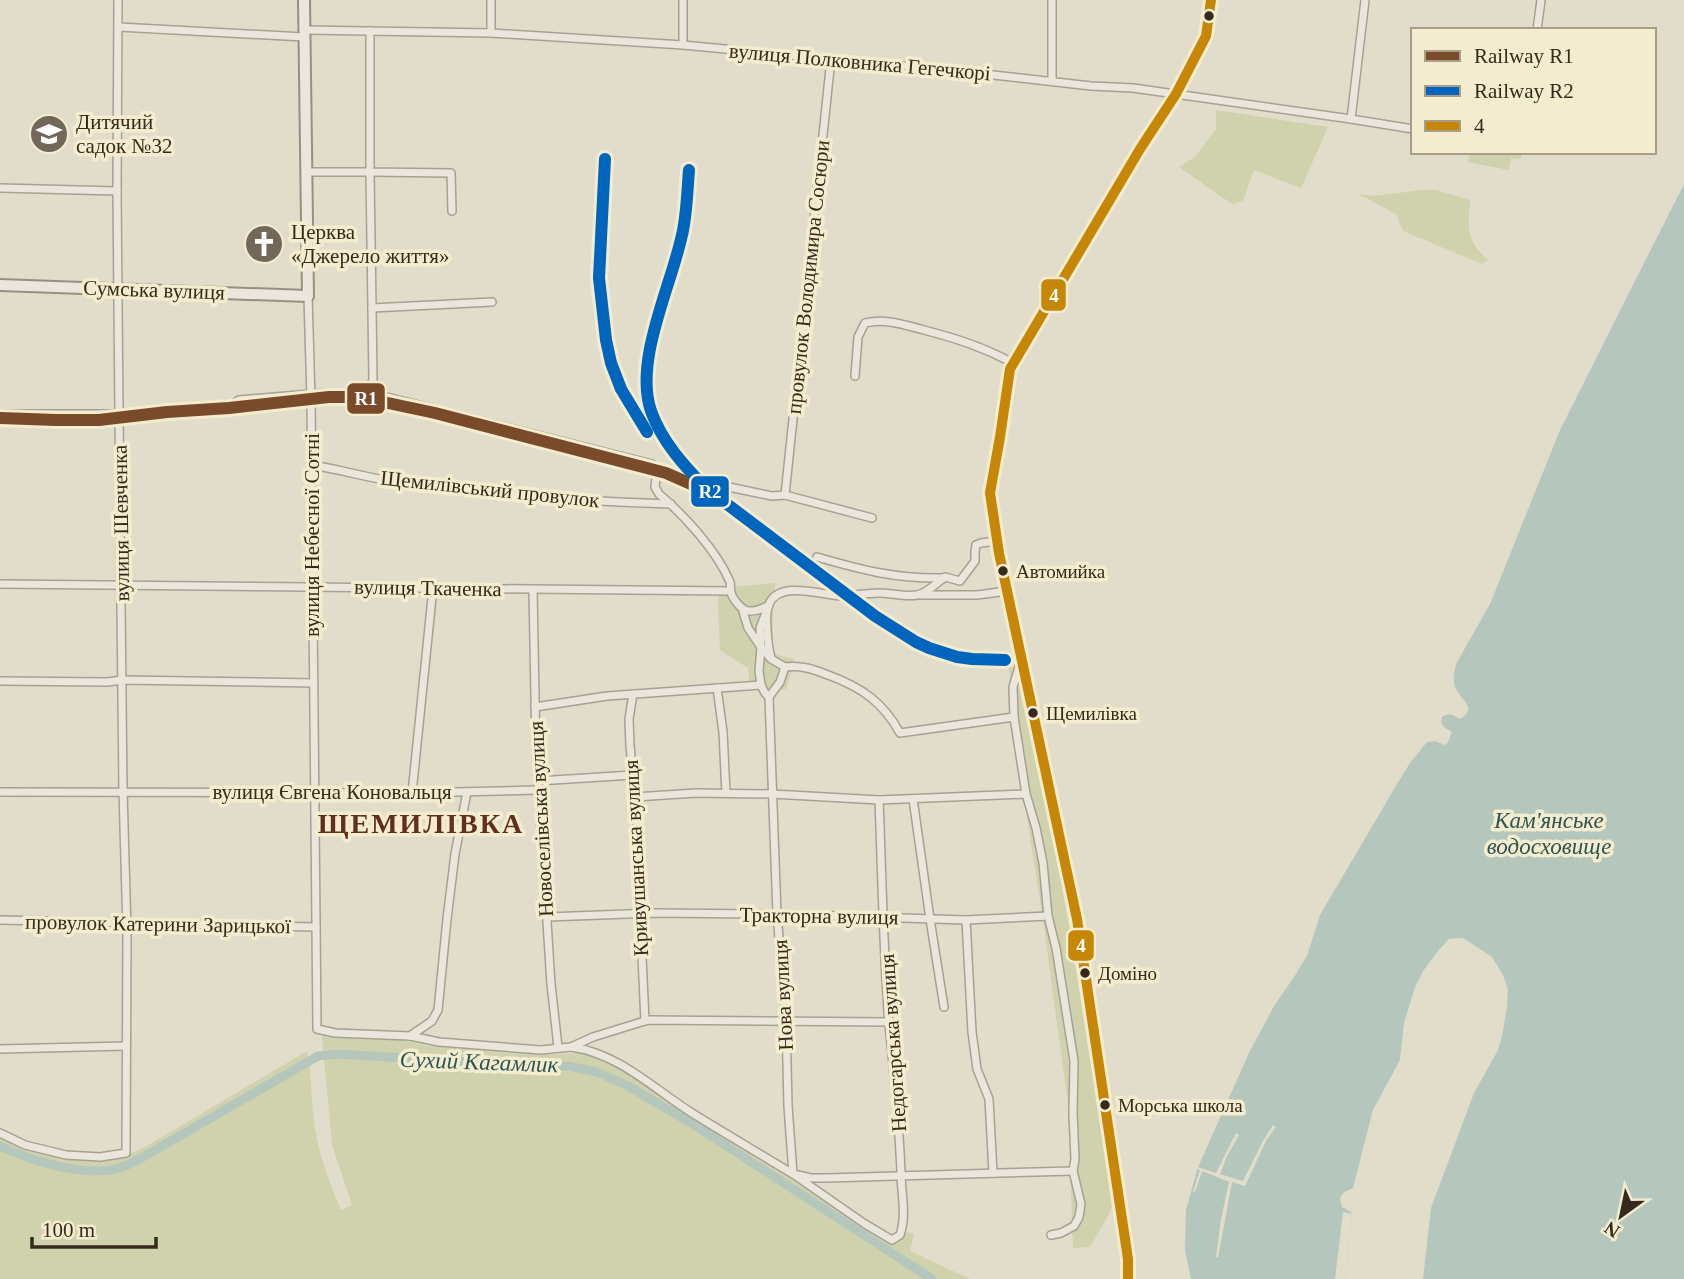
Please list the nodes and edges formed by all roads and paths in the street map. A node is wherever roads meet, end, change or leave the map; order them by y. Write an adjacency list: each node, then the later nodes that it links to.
1 (118, 0): 9 (street, вулиця Шевченка)
2 (304, 0): 13 (main road, вулиця Небесної Сотні)
3 (492, 0): 12 (street)
4 (683, 0): 14 (street)
5 (1052, 0): 16 (street)
6 (1211, 0): 17 (main road)
7 (1365, 0): 18 (street)
8 (1541, 0): 10 (street)
9 (119, 27): 13 (street, вулиця Полковника Гегечкорі); 23 (street, вулиця Шевченка)
10 (1537, 28)
11 (370, 31): 12 (street, вулиця Полковника Гегечкорі); 13 (street, вулиця Полковника Гегечкорі); 21 (street)
12 (491, 33): 14 (street, вулиця Полковника Гегечкорі)
13 (304, 34): 20 (main road, вулиця Небесної Сотні)
14 (683, 45): 15 (street, вулиця Полковника Гегечкорі)
15 (831, 59): 16 (street, вулиця Полковника Гегечкорі); 38 (street, провулок Володимира Сосюри)
16 (1052, 81): 17 (street, вулиця Полковника Гегечкорі)
17 (1176, 94): 18 (street, вулиця Полковника Гегечкорі); 30 (main road)
18 (1351, 119): 19 (street, вулиця Полковника Гегечкорі)
19 (1411, 129)
20 (307, 172): 21 (street); 27 (main road, вулиця Небесної Сотні)
21 (370, 172): 24 (street); 29 (street)
22 (0, 188): 23 (street)
23 (117, 191): 26 (street, вулиця Шевченка)
24 (452, 211)
25 (0, 285): 26 (main road, Сумська вулиця)
26 (118, 289): 27 (main road, Сумська вулиця); 35 (street, вулиця Шевченка)
27 (308, 296): 33 (street, вулиця Небесної Сотні)
28 (492, 302): 29 (street)
29 (372, 308): 32 (street)
30 (1013, 363): 31 (street); 41 (main road)
31 (855, 376)
32 (367, 392): 33 (street); 39 (street)
33 (311, 394): 35 (street); 36 (street, вулиця Небесної Сотні)
34 (0, 414): 35 (street)
35 (119, 414): 46 (street, вулиця Шевченка)
36 (312, 465): 39 (street, Щемилівський провулок); 47 (street, вулиця Небесної Сотні)
37 (724, 486): 38 (street)
38 (785, 495): 40 (street)
39 (671, 504): 50 (street)
40 (872, 518)
41 (997, 541): 44 (street); 51 (main road)
42 (817, 557): 43 (street)
43 (945, 578): 44 (street); 52 (street)
44 (960, 581): 53 (street)
45 (0, 584): 46 (street, вулиця Ткаченка)
46 (122, 586): 47 (street, вулиця Ткаченка); 60 (street, вулиця Шевченка)
47 (313, 587): 48 (street, вулиця Ткаченка); 62 (street, вулиця Небесної Сотні)
48 (433, 588): 49 (street, вулиця Ткаченка); 75 (street)
49 (533, 590): 50 (street, вулиця Ткаченка); 67 (street, Новоселівська вулиця)
50 (730, 591): 55 (street)
51 (1007, 591): 53 (street); 58 (main road)
52 (917, 595): 53 (street); 54 (street)
53 (949, 595)
54 (769, 605): 55 (street); 56 (street); 57 (street)
55 (742, 608): 56 (street)
56 (761, 647): 57 (street); 63 (street)
57 (771, 659): 59 (street)
58 (1021, 659): 68 (street); 107 (main road)
59 (785, 667): 66 (street, Нова вулиця); 68 (street)
60 (122, 680): 61 (street); 62 (street); 71 (street, вулиця Шевченка)
61 (0, 681)
62 (314, 683): 74 (street, вулиця Небесної Сотні)
63 (761, 685): 64 (street); 66 (street)
64 (717, 688): 65 (street); 76 (street)
65 (632, 694): 67 (street); 69 (street, Кривушанська вулиця)
66 (769, 697): 77 (street, Нова вулиця)
67 (535, 707): 70 (street, Новоселівська вулиця)
68 (1014, 717): 78 (street)
69 (632, 775): 70 (street, вулиця Євгена Коновальця); 79 (street, Кривушанська вулиця)
70 (538, 785): 73 (street, вулиця Євгена Коновальця); 85 (street, Новоселівська вулиця)
71 (123, 791): 72 (street, вулиця Євгена Коновальця); 74 (street, вулиця Євгена Коновальця); 90 (street, вулиця Шевченка)
72 (0, 792)
73 (467, 792): 75 (street, вулиця Євгена Коновальця); 96 (street)
74 (315, 793): 75 (street, вулиця Євгена Коновальця); 91 (street, вулиця Небесної Сотні)
75 (412, 793)
76 (726, 793): 77 (street); 79 (street)
77 (772, 794): 81 (street); 83 (street, Нова вулиця)
78 (1026, 794): 80 (street); 84 (street)
79 (635, 797): 82 (street, Кривушанська вулиця)
80 (914, 799): 81 (street); 87 (street)
81 (879, 800): 86 (street, Недогарська вулиця)
82 (640, 914): 83 (street, Тракторна вулиця); 85 (street, Тракторна вулиця); 93 (street, Кривушанська вулиця)
83 (777, 914): 86 (street, Тракторна вулиця); 94 (street, Нова вулиця)
84 (1048, 916): 89 (street, Тракторна вулиця); 102 (street)
85 (547, 917): 98 (street, Новоселівська вулиця)
86 (884, 917): 87 (street, Тракторна вулиця); 95 (street, Недогарська вулиця)
87 (930, 919): 89 (street, Тракторна вулиця); 92 (street)
88 (0, 920): 90 (street, провулок Катерини Зарицької)
89 (966, 920): 103 (street)
90 (127, 923): 91 (street, провулок Катерини Зарицької); 97 (street, вулиця Шевченка)
91 (316, 928): 96 (street, вулиця Небесної Сотні)
92 (944, 1007)
93 (645, 1021): 94 (street); 99 (street)
94 (786, 1021): 95 (street); 104 (street, Нова вулиця)
95 (889, 1021): 105 (street, Недогарська вулиця)
96 (410, 1036): 98 (street)
97 (126, 1046): 100 (street); 101 (street, вулиця Шевченка)
98 (558, 1047): 99 (street)
99 (571, 1047): 104 (street)
100 (0, 1049)
101 (0, 1133)
102 (1073, 1171): 103 (street); 106 (street)
103 (993, 1173): 105 (street)
104 (793, 1174): 105 (street); 105 (street, Недогарська вулиця)
105 (901, 1175)
106 (1051, 1235)
107 (1128, 1279)

